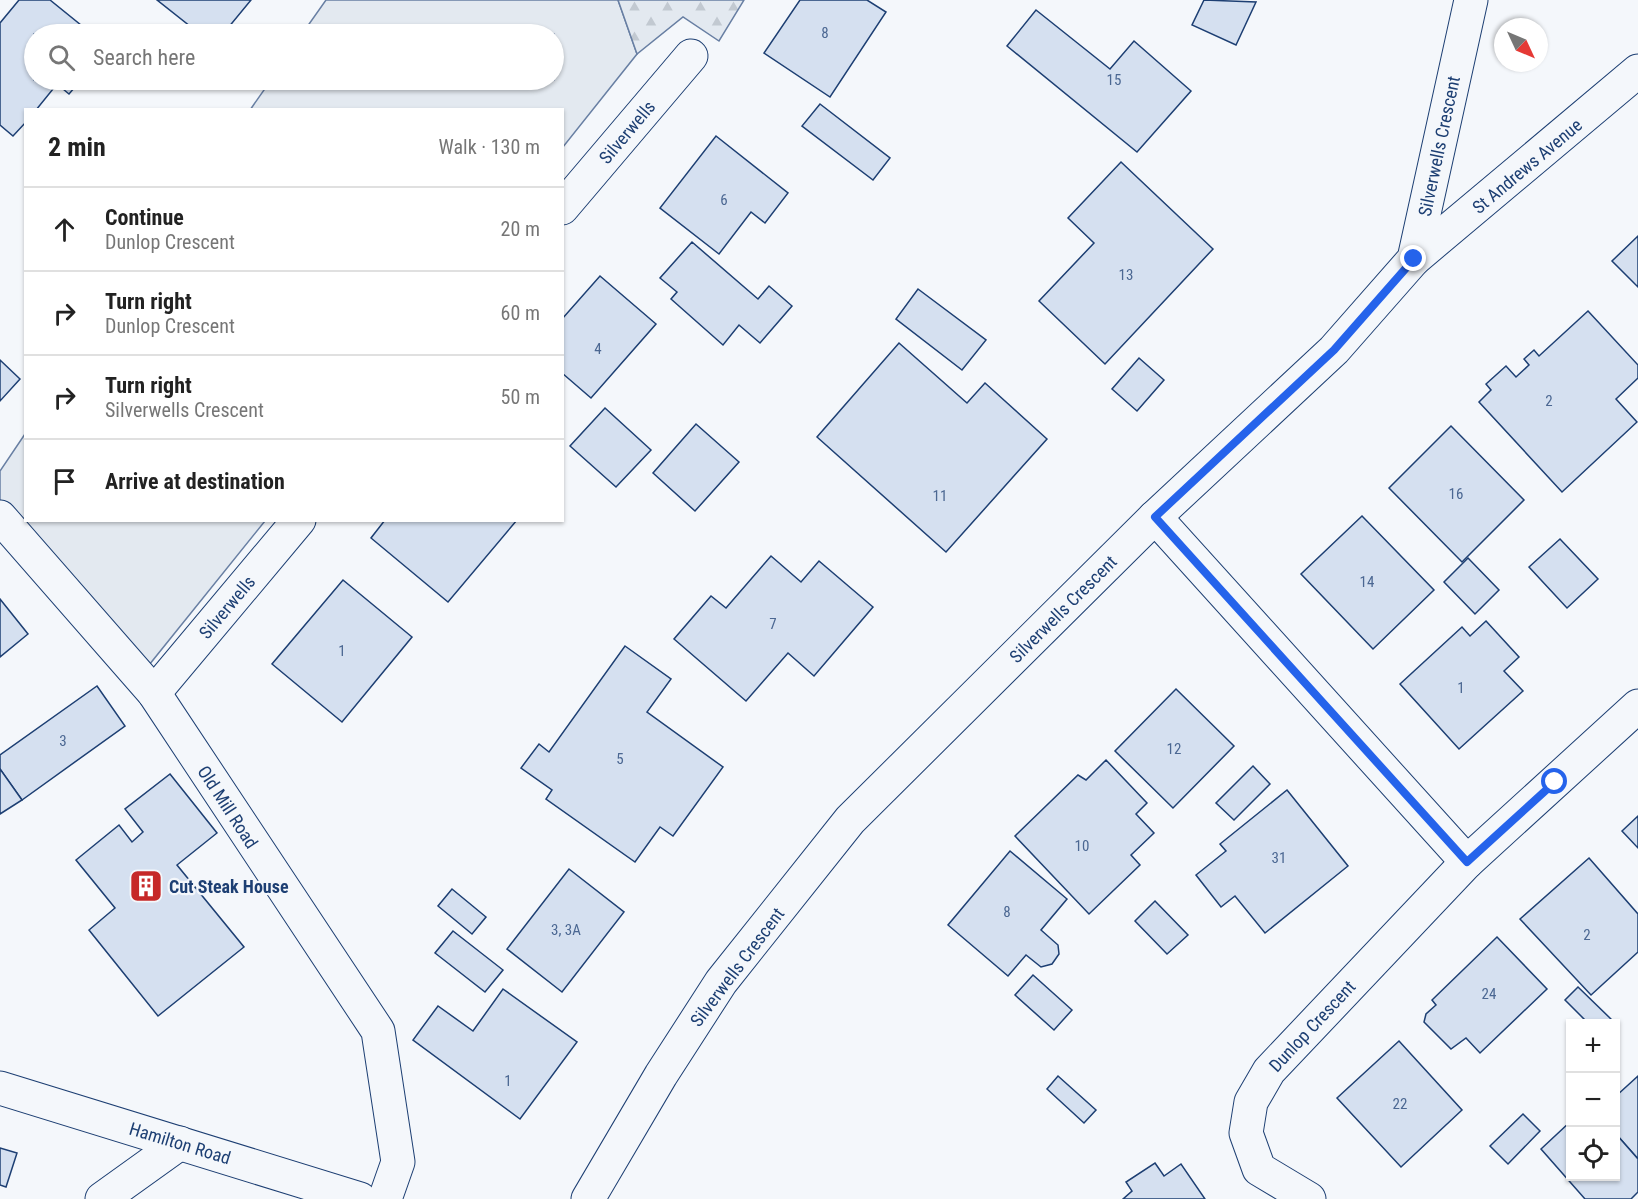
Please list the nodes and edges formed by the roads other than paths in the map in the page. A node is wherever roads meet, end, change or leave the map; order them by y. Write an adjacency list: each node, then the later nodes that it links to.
1 (1471, 0): 5 (street, Silverwells Crescent)
2 (691, 56): 4 (street, Silverwells)
3 (1638, 71): 5 (street, St Andrews Avenue)
4 (564, 206)
5 (1414, 259): 6 (street, Silverwells Crescent)
6 (1155, 517): 11 (street); 17 (street, Silverwells Crescent)
7 (0, 518): 9 (street, Old Mill Road)
8 (297, 522): 9 (street, Silverwells)
9 (154, 693): 16 (street, Old Mill Road)
10 (1638, 706): 11 (street, Dunlop Crescent)
11 (1467, 862): 18 (street, Dunlop Crescent)
12 (0, 1088): 13 (street, Hamilton Road)
13 (180, 1143): 14 (street); 15 (street, Hamilton Road)
14 (102, 1199)
15 (360, 1199)
16 (385, 1199)
17 (588, 1199)
18 (1310, 1199)

